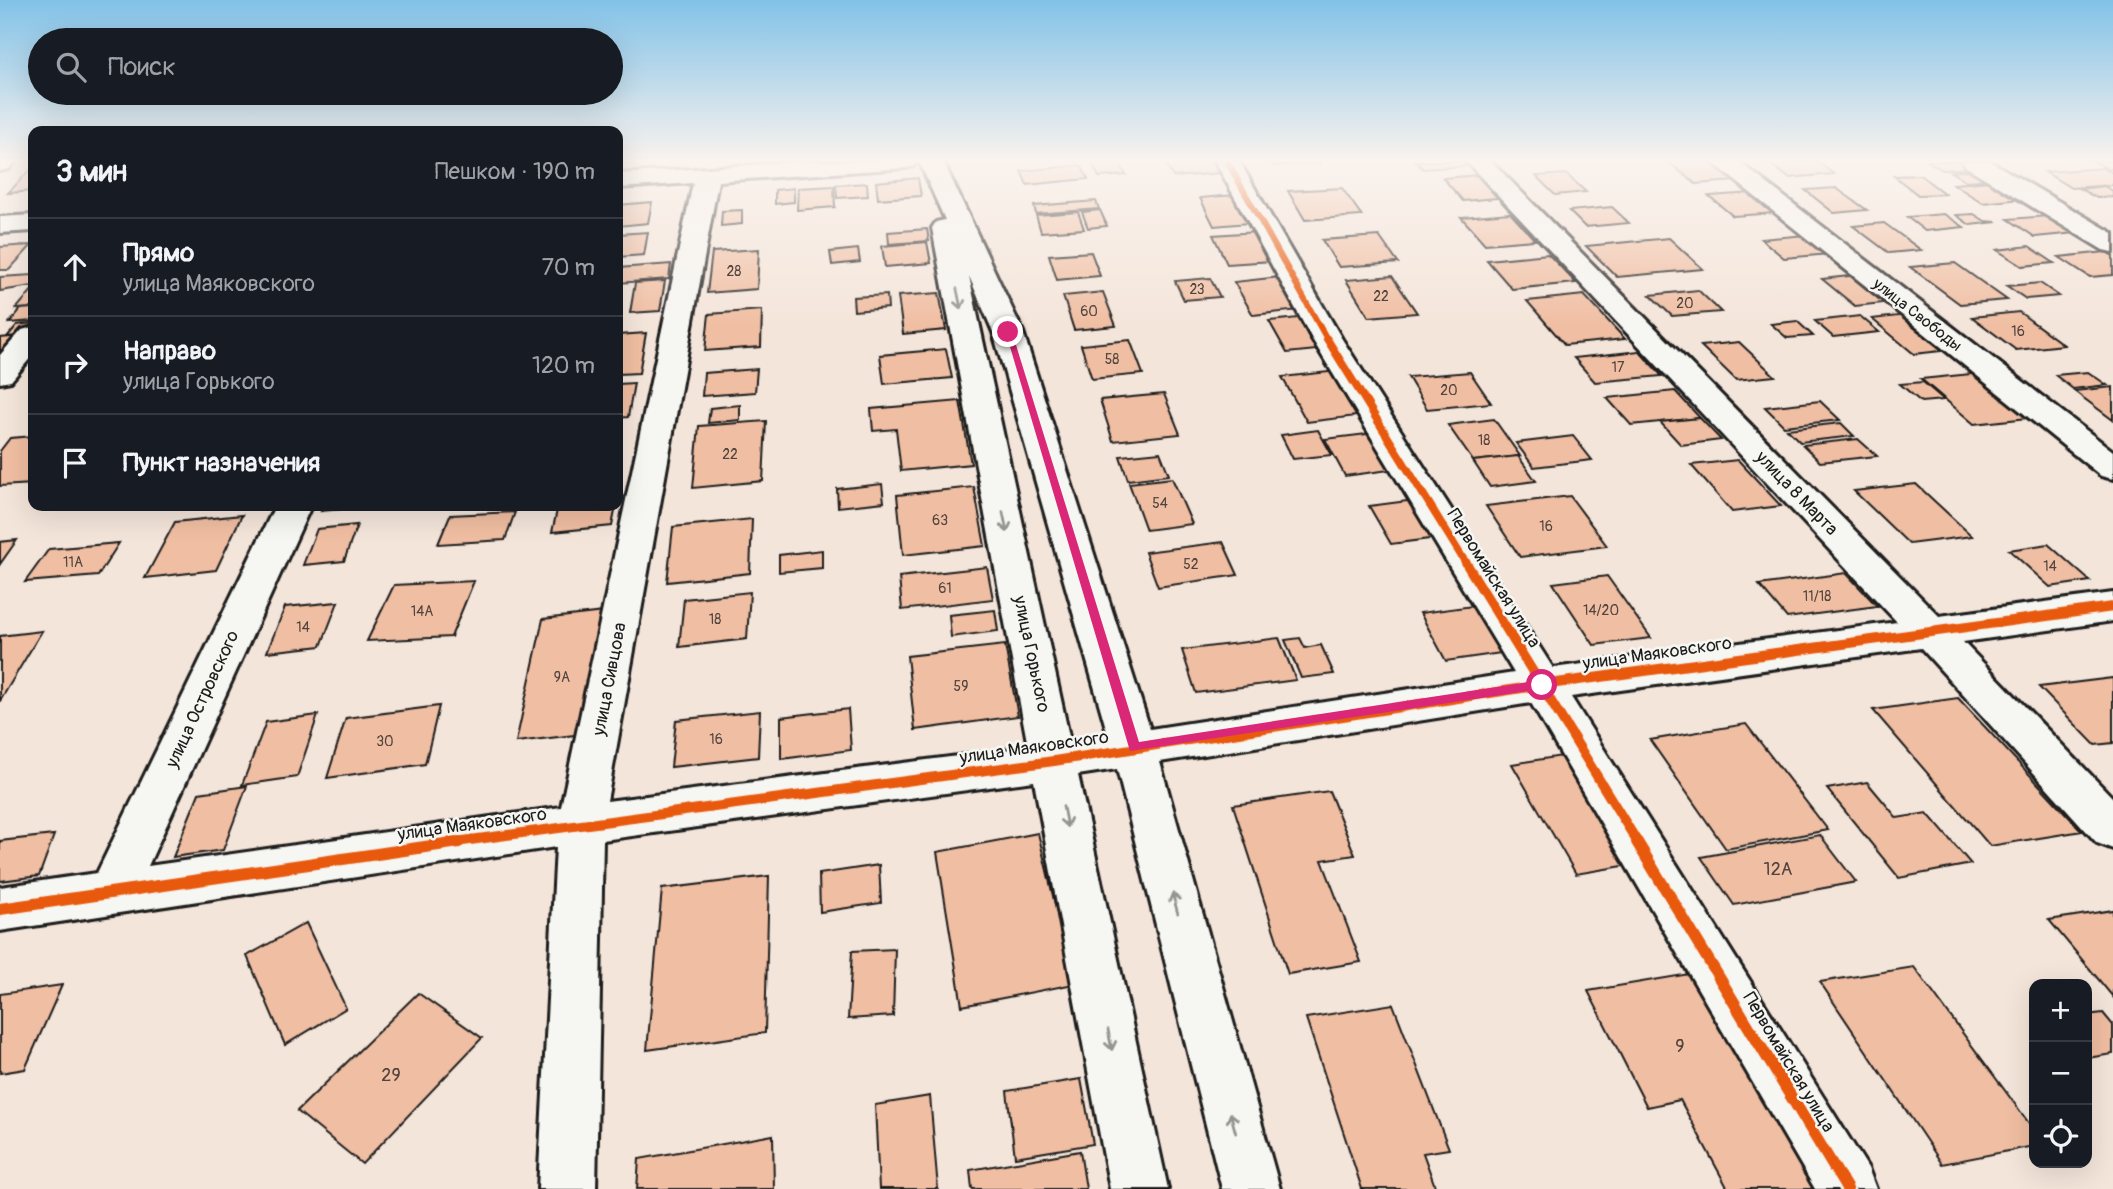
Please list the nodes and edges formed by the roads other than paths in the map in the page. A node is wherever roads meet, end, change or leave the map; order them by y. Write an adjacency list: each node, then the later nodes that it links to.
1 (699, 216): 20 (street, улица Сивцова)
2 (943, 216): 19 (street, улица Горького, one-way to 19)
3 (956, 216): 18 (street, улица Горького)
4 (1258, 216): 17 (street, Первомайская улица)
5 (1532, 216): 16 (street, улица 8 Марта)
6 (1795, 216): 13 (street, улица Свободы)
7 (2067, 216): 10 (street)
8 (28, 223): 9 (street)
9 (0, 225)
10 (2113, 244)
11 (28, 342): 12 (street)
12 (0, 374)
13 (2113, 468)
14 (291, 511): 22 (street, улица Островского)
15 (2113, 607): 16 (street, улица Маяковского)
16 (1930, 632): 17 (street, улица Маяковского); 21 (street, улица 8 Марта)
17 (1542, 685): 18 (street, улица Маяковского); 27 (street, Первомайская улица)
18 (1134, 748): 19 (street, улица Маяковского); 26 (street, улица Горького, one-way to 18)
19 (1054, 761): 20 (street, улица Маяковского); 25 (street, улица Горького, one-way to 25)
20 (580, 824): 22 (street, улица Маяковского); 24 (street, улица Сивцова)
21 (2113, 829)
22 (112, 892): 23 (street, улица Маяковского)
23 (0, 909)
24 (567, 1189)
25 (1139, 1189)
26 (1251, 1189)
27 (1847, 1189)

